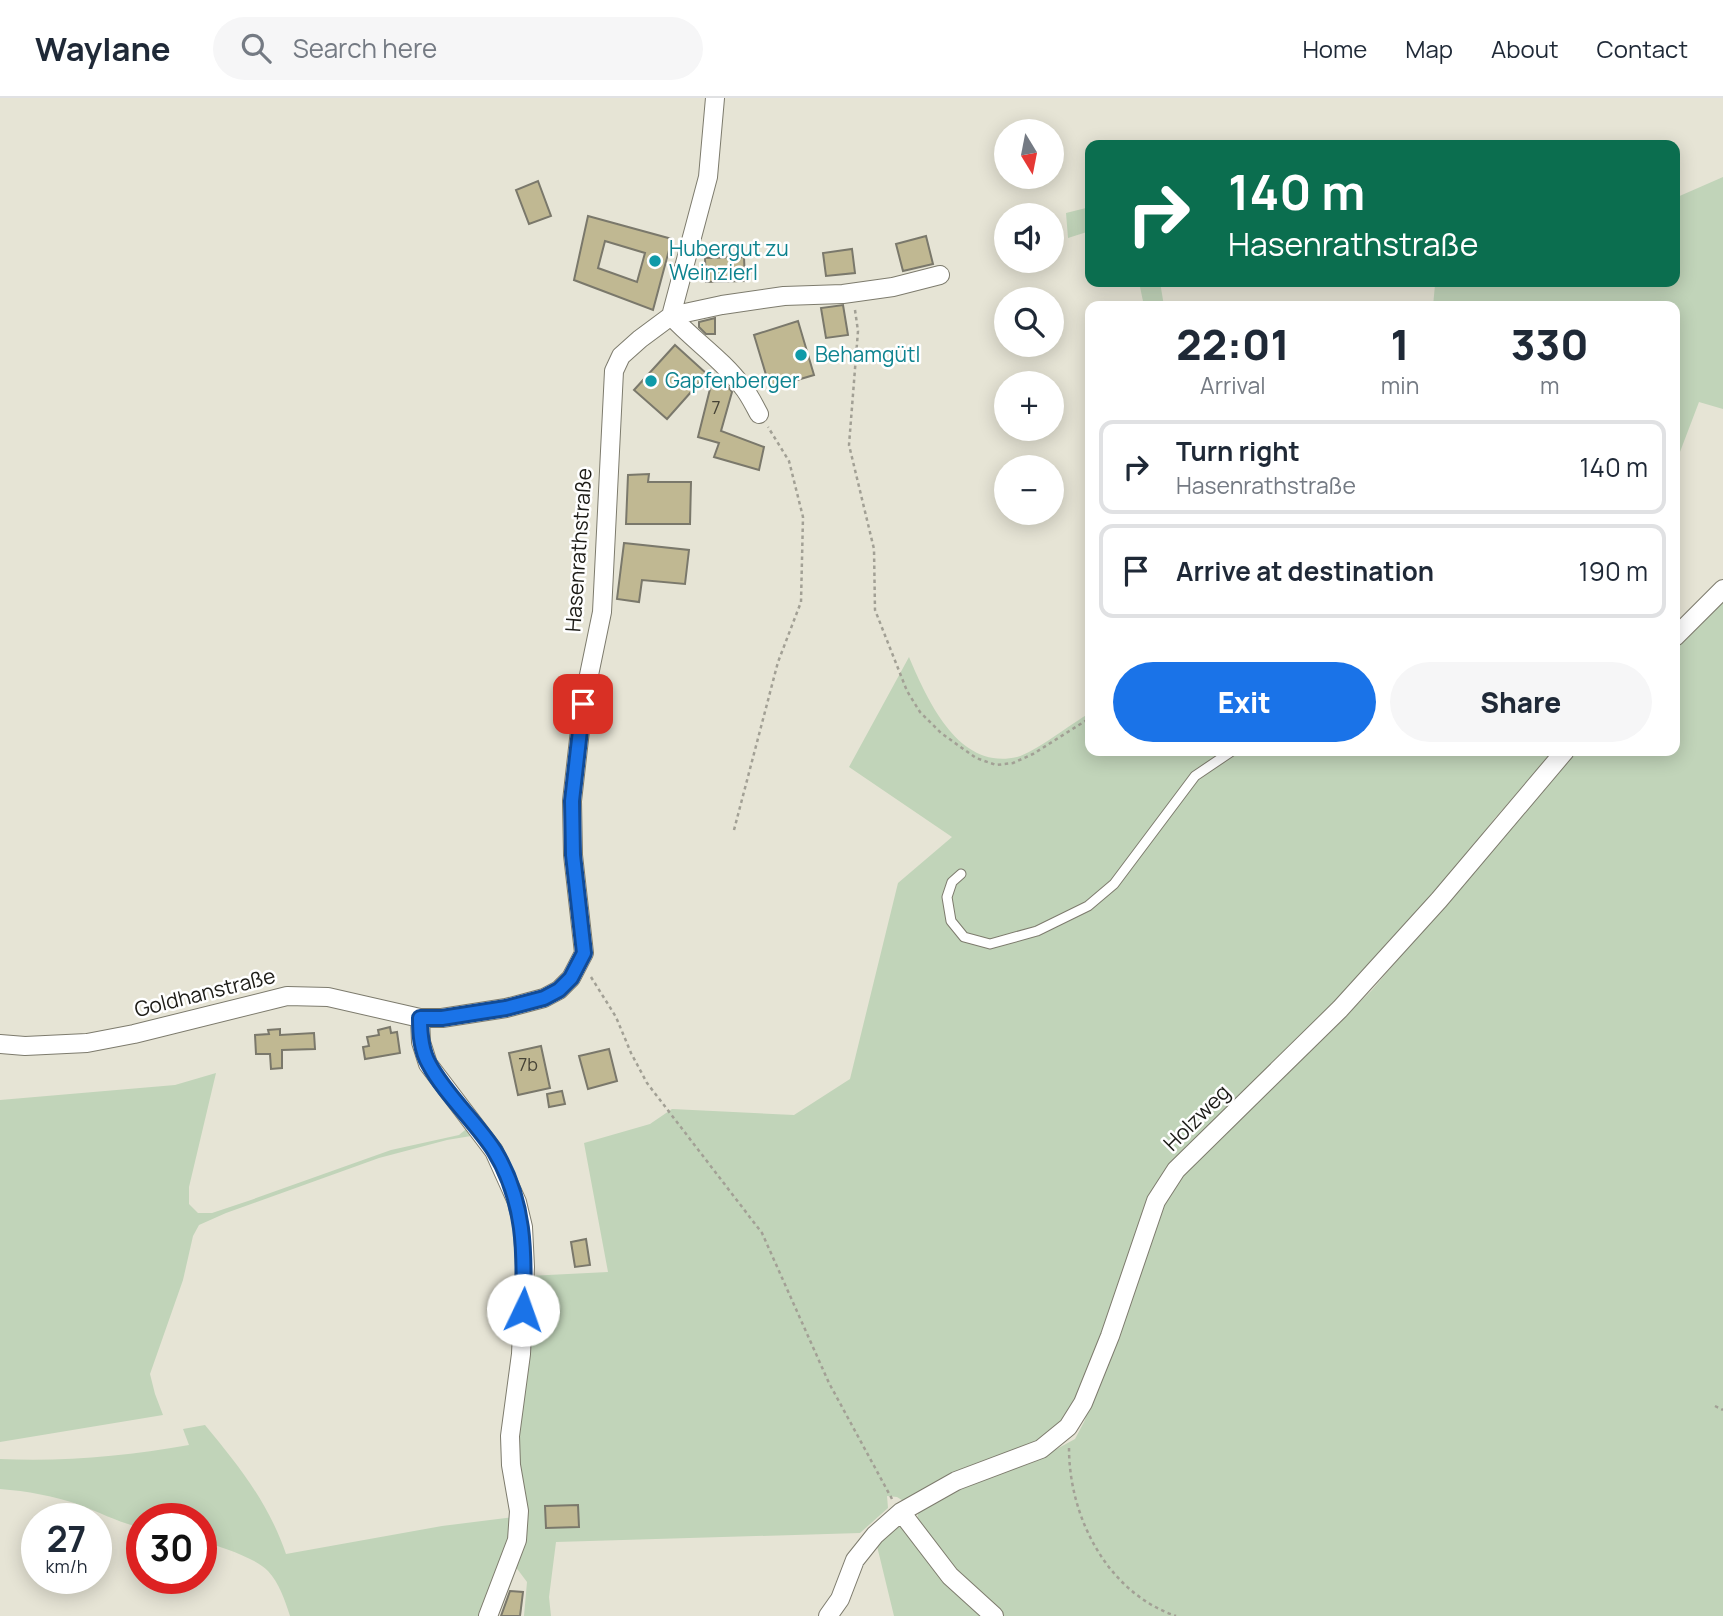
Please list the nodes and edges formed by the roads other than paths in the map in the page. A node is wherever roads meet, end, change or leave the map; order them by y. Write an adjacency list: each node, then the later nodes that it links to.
1 (715, 98): 3 (street)
2 (940, 275): 3 (street, Hasenrathstraße)
3 (671, 316): 4 (street); 10 (street, Hasenrathstraße)
4 (759, 414)
5 (1723, 589): 6 (street)
6 (1680, 632)
7 (1225, 756): 9 (lane)
8 (1561, 756): 12 (street, Holzweg)
9 (961, 874)
10 (420, 1018): 11 (street, Goldhanstraße); 13 (street)
11 (0, 1044)
12 (901, 1512): 14 (street); 15 (street)
13 (488, 1616)
14 (828, 1616)
15 (994, 1616)

